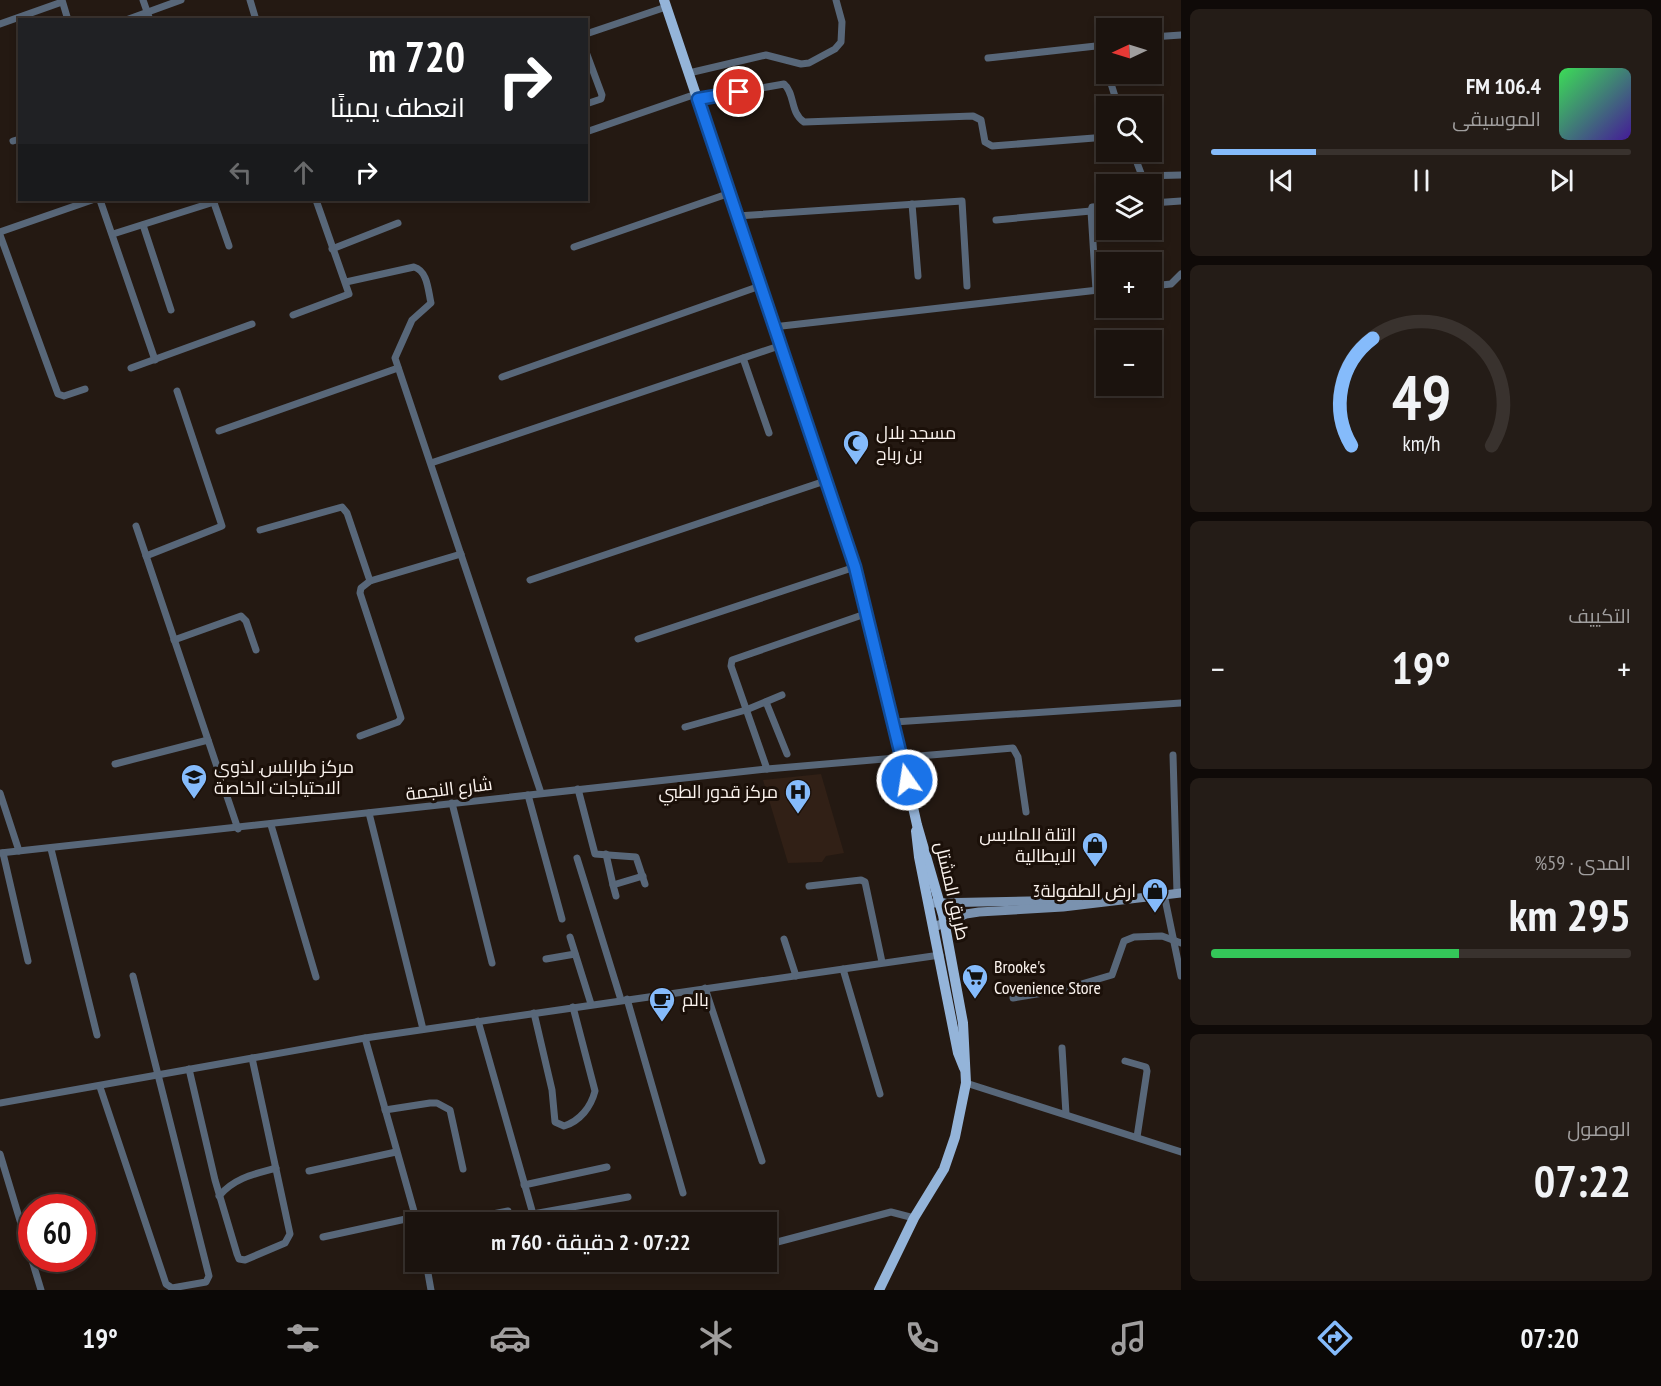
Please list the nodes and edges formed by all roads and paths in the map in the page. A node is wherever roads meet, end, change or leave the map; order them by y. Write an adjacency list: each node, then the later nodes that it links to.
1 (143, 0): 7 (street)
2 (181, 0): 7 (street)
3 (250, 0): 9 (street)
4 (836, 0): 17 (street)
5 (62, 1): 8 (street); 10 (street)
6 (665, 4): 11 (street); 17 (main road, طريق المشتل)
7 (149, 16)
8 (67, 18)
9 (255, 18)
10 (0, 24)
11 (588, 33)
12 (1181, 35): 13 (street)
13 (1162, 36)
14 (1096, 46): 16 (street)
15 (588, 57): 19 (street)
16 (988, 58)
17 (689, 73): 18 (main road, طريق المشتل)
18 (697, 97): 20 (street); 21 (street); 24 (main road, طريق المشتل)
19 (588, 103)
20 (588, 131)
21 (1096, 138)
22 (1137, 162): 23 (street)
23 (1181, 175)
24 (730, 193): 34 (main road, طريق المشتل); 41 (street)
25 (89, 201): 38 (street)
26 (100, 201): 39 (street)
27 (213, 201): 37 (street); 40 (street)
28 (316, 201): 42 (street)
29 (1181, 201): 30 (street)
30 (1162, 202)
31 (912, 204): 34 (street); 44 (street); 48 (street)
32 (1096, 207): 33 (street)
33 (1091, 212): 35 (street); 49 (street)
34 (737, 216): 47 (main road, طريق المشتل)
35 (996, 220)
36 (398, 223): 42 (street)
37 (143, 225): 39 (street); 50 (street)
38 (0, 234): 60 (street)
39 (113, 234): 56 (street)
40 (229, 246)
41 (574, 247)
42 (332, 249): 45 (street)
43 (1181, 274): 46 (street)
44 (918, 276)
45 (346, 282): 51 (street); 58 (street)
46 (1162, 284)
47 (760, 286): 53 (main road, طريق المشتل); 59 (street)
48 (967, 286)
49 (1096, 290): 53 (street)
50 (171, 310)
51 (293, 315)
52 (252, 324): 56 (street)
53 (773, 327): 54 (main road, طريق المشتل)
54 (779, 346): 55 (street); 65 (main road, طريق المشتل)
55 (743, 358): 63 (street); 64 (street)
56 (154, 360): 57 (street)
57 (131, 368)
58 (398, 368): 62 (street); 64 (street)
59 (502, 377)
60 (85, 388)
61 (177, 391): 69 (street)
62 (219, 430)
63 (769, 433)
64 (431, 463): 68 (street)
65 (825, 481): 70 (main road, طريق المشتل); 71 (street)
66 (136, 526): 69 (street)
67 (260, 530): 72 (street)
68 (461, 554): 72 (street); 92 (street)
69 (146, 556): 75 (street)
70 (855, 567): 73 (main road, طريق المشتل); 74 (street)
71 (530, 580)
72 (370, 581): 83 (street)
73 (868, 613): 80 (street); 81 (main road, طريق المشتل)
74 (638, 639)
75 (174, 640): 76 (street); 84 (street)
76 (256, 650)
77 (782, 695): 78 (street)
78 (766, 702): 80 (street); 85 (street)
79 (1181, 703): 81 (street)
80 (746, 710): 82 (street); 89 (street)
81 (894, 722): 87 (main road, طريق المشتل)
82 (685, 727)
83 (360, 736)
84 (208, 740): 88 (street); 98 (street)
85 (787, 754)
86 (1173, 755): 106 (street)
87 (902, 758): 89 (street, شارع النجمة); 95 (street, شارع النجمة); 110 (main road, طريق المشتل)
88 (115, 764)
89 (767, 769): 90 (street, شارع النجمة)
90 (578, 789): 92 (street, شارع النجمة); 102 (street)
91 (0, 793): 100 (street)
92 (541, 793): 93 (street, شارع النجمة)
93 (528, 795): 94 (street, شارع النجمة); 111 (street)
94 (452, 803): 96 (street, شارع النجمة); 121 (street)
95 (1026, 812)
96 (369, 813): 97 (street, شارع النجمة); 134 (street)
97 (271, 825): 98 (street, شارع النجمة); 126 (street)
98 (238, 829): 99 (street, شارع النجمة)
99 (51, 849): 100 (street, شارع النجمة); 135 (street)
100 (19, 851): 101 (street, شارع النجمة)
101 (1, 853): 119 (street)
102 (606, 854): 104 (street); 104 (street)
103 (577, 858): 129 (street)
104 (613, 885): 108 (street)
105 (809, 886): 120 (street)
106 (1179, 893): 107 (main road)
107 (1164, 894): 109 (main road); 115 (street)
108 (616, 896)
109 (1104, 900): 110 (main road); 112 (main road)
110 (935, 903): 112 (main road, طريق المشتل)
111 (562, 919)
112 (939, 925): 117 (main road, طريق المشتل); 142 (main road, طريق المشتل)
113 (570, 937): 116 (street)
114 (784, 939): 124 (street)
115 (1177, 943): 125 (street); 128 (street)
116 (575, 954): 118 (street); 130 (street)
117 (940, 955): 120 (street); 142 (main road, طريق المشتل)
118 (546, 958)
119 (28, 961)
120 (882, 962): 122 (street)
121 (492, 963)
122 (843, 969): 124 (street); 144 (street)
123 (133, 976): 141 (street)
124 (796, 976): 127 (street)
125 (1181, 976)
126 (316, 977)
127 (705, 988): 129 (street); 152 (street)
128 (1013, 998)
129 (624, 1000): 130 (street); 158 (street)
130 (591, 1004): 131 (street)
131 (573, 1007): 132 (street); 132 (street)
132 (534, 1013): 133 (street)
133 (478, 1021): 134 (street); 157 (street)
134 (423, 1029): 136 (street)
135 (98, 1035)
136 (365, 1038): 138 (street); 146 (street)
137 (1062, 1047): 147 (street)
138 (252, 1058): 140 (street); 154 (street)
139 (1125, 1062): 148 (street)
140 (189, 1070): 141 (street); 159 (street)
141 (159, 1075): 143 (street); 143 (street)
142 (966, 1078): 147 (street); 164 (main road, طريق المشتل)
143 (100, 1086): 145 (street)
144 (880, 1094)
145 (0, 1103)
146 (385, 1110): 149 (street); 155 (street)
147 (1066, 1114): 148 (street)
148 (1137, 1137): 150 (street)
149 (396, 1152): 156 (street); 162 (street)
150 (1181, 1152)
151 (0, 1154): 169 (street)
152 (762, 1161)
153 (607, 1167): 157 (street)
154 (276, 1168): 159 (street); 159 (street)
155 (463, 1169)
156 (309, 1171)
157 (524, 1185): 160 (street)
158 (683, 1193)
159 (219, 1196)
160 (628, 1197)
161 (508, 1211): 163 (street)
162 (414, 1212)
163 (503, 1212)
164 (914, 1218): 167 (street); 171 (main road, طريق المشتل)
165 (405, 1222): 166 (street)
166 (323, 1237)
167 (777, 1242)
168 (428, 1272): 170 (street)
169 (41, 1290)
170 (431, 1290)
171 (879, 1290)

